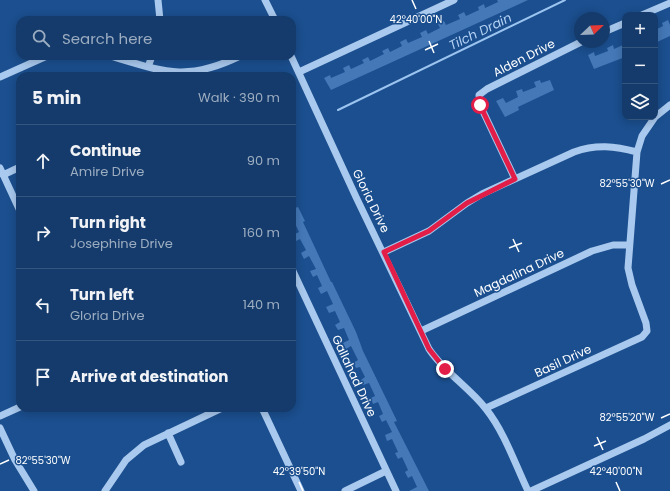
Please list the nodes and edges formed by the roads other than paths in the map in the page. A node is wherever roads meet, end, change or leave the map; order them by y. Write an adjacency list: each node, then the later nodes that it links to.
1 (158, 0): 6 (street)
2 (265, 0): 7 (street)
3 (454, 0): 19 (street)
4 (670, 2): 5 (street)
5 (648, 12)
6 (160, 16)
7 (273, 16)
8 (622, 23): 9 (street)
9 (610, 29)
10 (574, 46): 27 (street, Alden Drive)
11 (38, 60): 20 (street)
12 (124, 60): 16 (street)
13 (151, 60): 16 (street)
14 (231, 60): 18 (street)
15 (294, 60): 19 (street, Gloria Drive)
16 (148, 67): 17 (street)
17 (172, 72)
18 (205, 72)
19 (299, 72): 30 (street, Gloria Drive)
20 (0, 77)
21 (670, 105): 22 (street)
22 (658, 115)
23 (653, 120): 24 (street)
24 (637, 152): 27 (street); 29 (street)
25 (16, 168): 26 (street)
26 (2, 171): 28 (street)
27 (515, 179): 30 (street)
28 (16, 202)
29 (629, 245): 32 (street, Magdalina Drive); 33 (street, Basil Drive)
30 (384, 252): 32 (street, Gloria Drive)
31 (296, 282): 42 (street, Gallahad Drive)
32 (421, 331): 33 (street, Gloria Drive)
33 (486, 408): 48 (street, Gloria Drive)
34 (16, 409): 37 (street)
35 (213, 412): 40 (street)
36 (264, 412): 45 (street)
37 (0, 416)
38 (670, 425): 49 (street)
39 (0, 428): 43 (street)
40 (168, 433): 41 (street); 44 (street)
41 (181, 462)
42 (386, 472): 46 (street); 47 (street, Gallahad Drive)
43 (34, 491)
44 (105, 491)
45 (300, 491)
46 (345, 491)
47 (396, 491)
48 (528, 491)
49 (531, 491)

